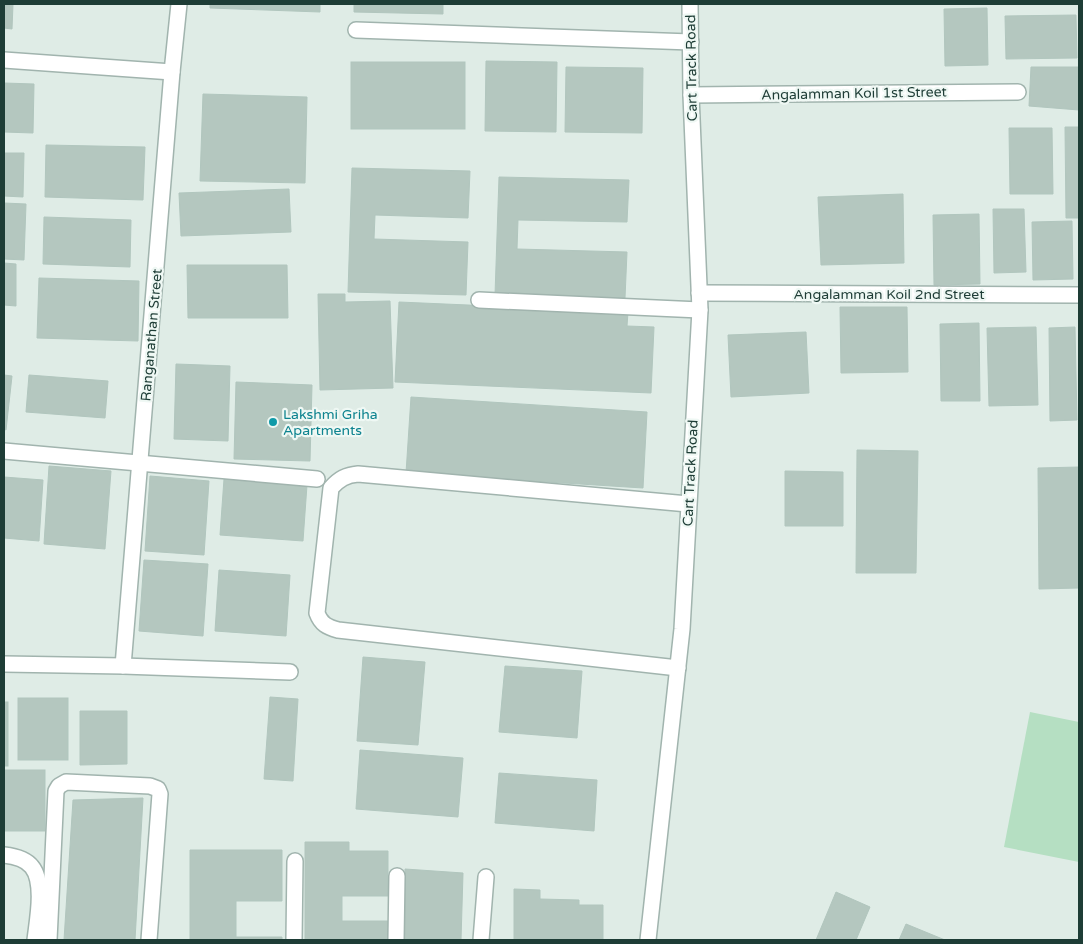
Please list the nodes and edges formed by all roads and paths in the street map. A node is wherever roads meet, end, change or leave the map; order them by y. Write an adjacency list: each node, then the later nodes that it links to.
1 (180, 4): 6 (street, Ranganathan Street)
2 (690, 4): 4 (street, Cart Track Road)
3 (356, 30): 4 (street)
4 (691, 42): 8 (street, Cart Track Road)
5 (4, 60): 6 (street)
6 (172, 72): 14 (street, Ranganathan Street)
7 (1018, 92): 8 (street, Angalamman Koil 1st Street)
8 (691, 95): 9 (street, Cart Track Road)
9 (699, 293): 10 (street, Angalamman Koil 2nd Street); 12 (street, Cart Track Road)
10 (1079, 295)
11 (479, 300): 12 (street)
12 (700, 310): 16 (street, Cart Track Road)
13 (4, 451): 14 (street)
14 (140, 463): 15 (street); 18 (street, Ranganathan Street)
15 (316, 479)
16 (688, 504): 19 (street, Cart Track Road); 19 (street)
17 (4, 664): 18 (street)
18 (123, 666): 20 (street)
19 (678, 668): 31 (street, Cart Track Road)
20 (290, 672)
21 (4, 856): 25 (street)
22 (295, 861): 28 (street)
23 (397, 876): 29 (street)
24 (486, 877): 30 (street)
25 (35, 940)
26 (49, 940): 27 (street)
27 (149, 940)
28 (294, 940)
29 (396, 940)
30 (482, 940)
31 (648, 940)

